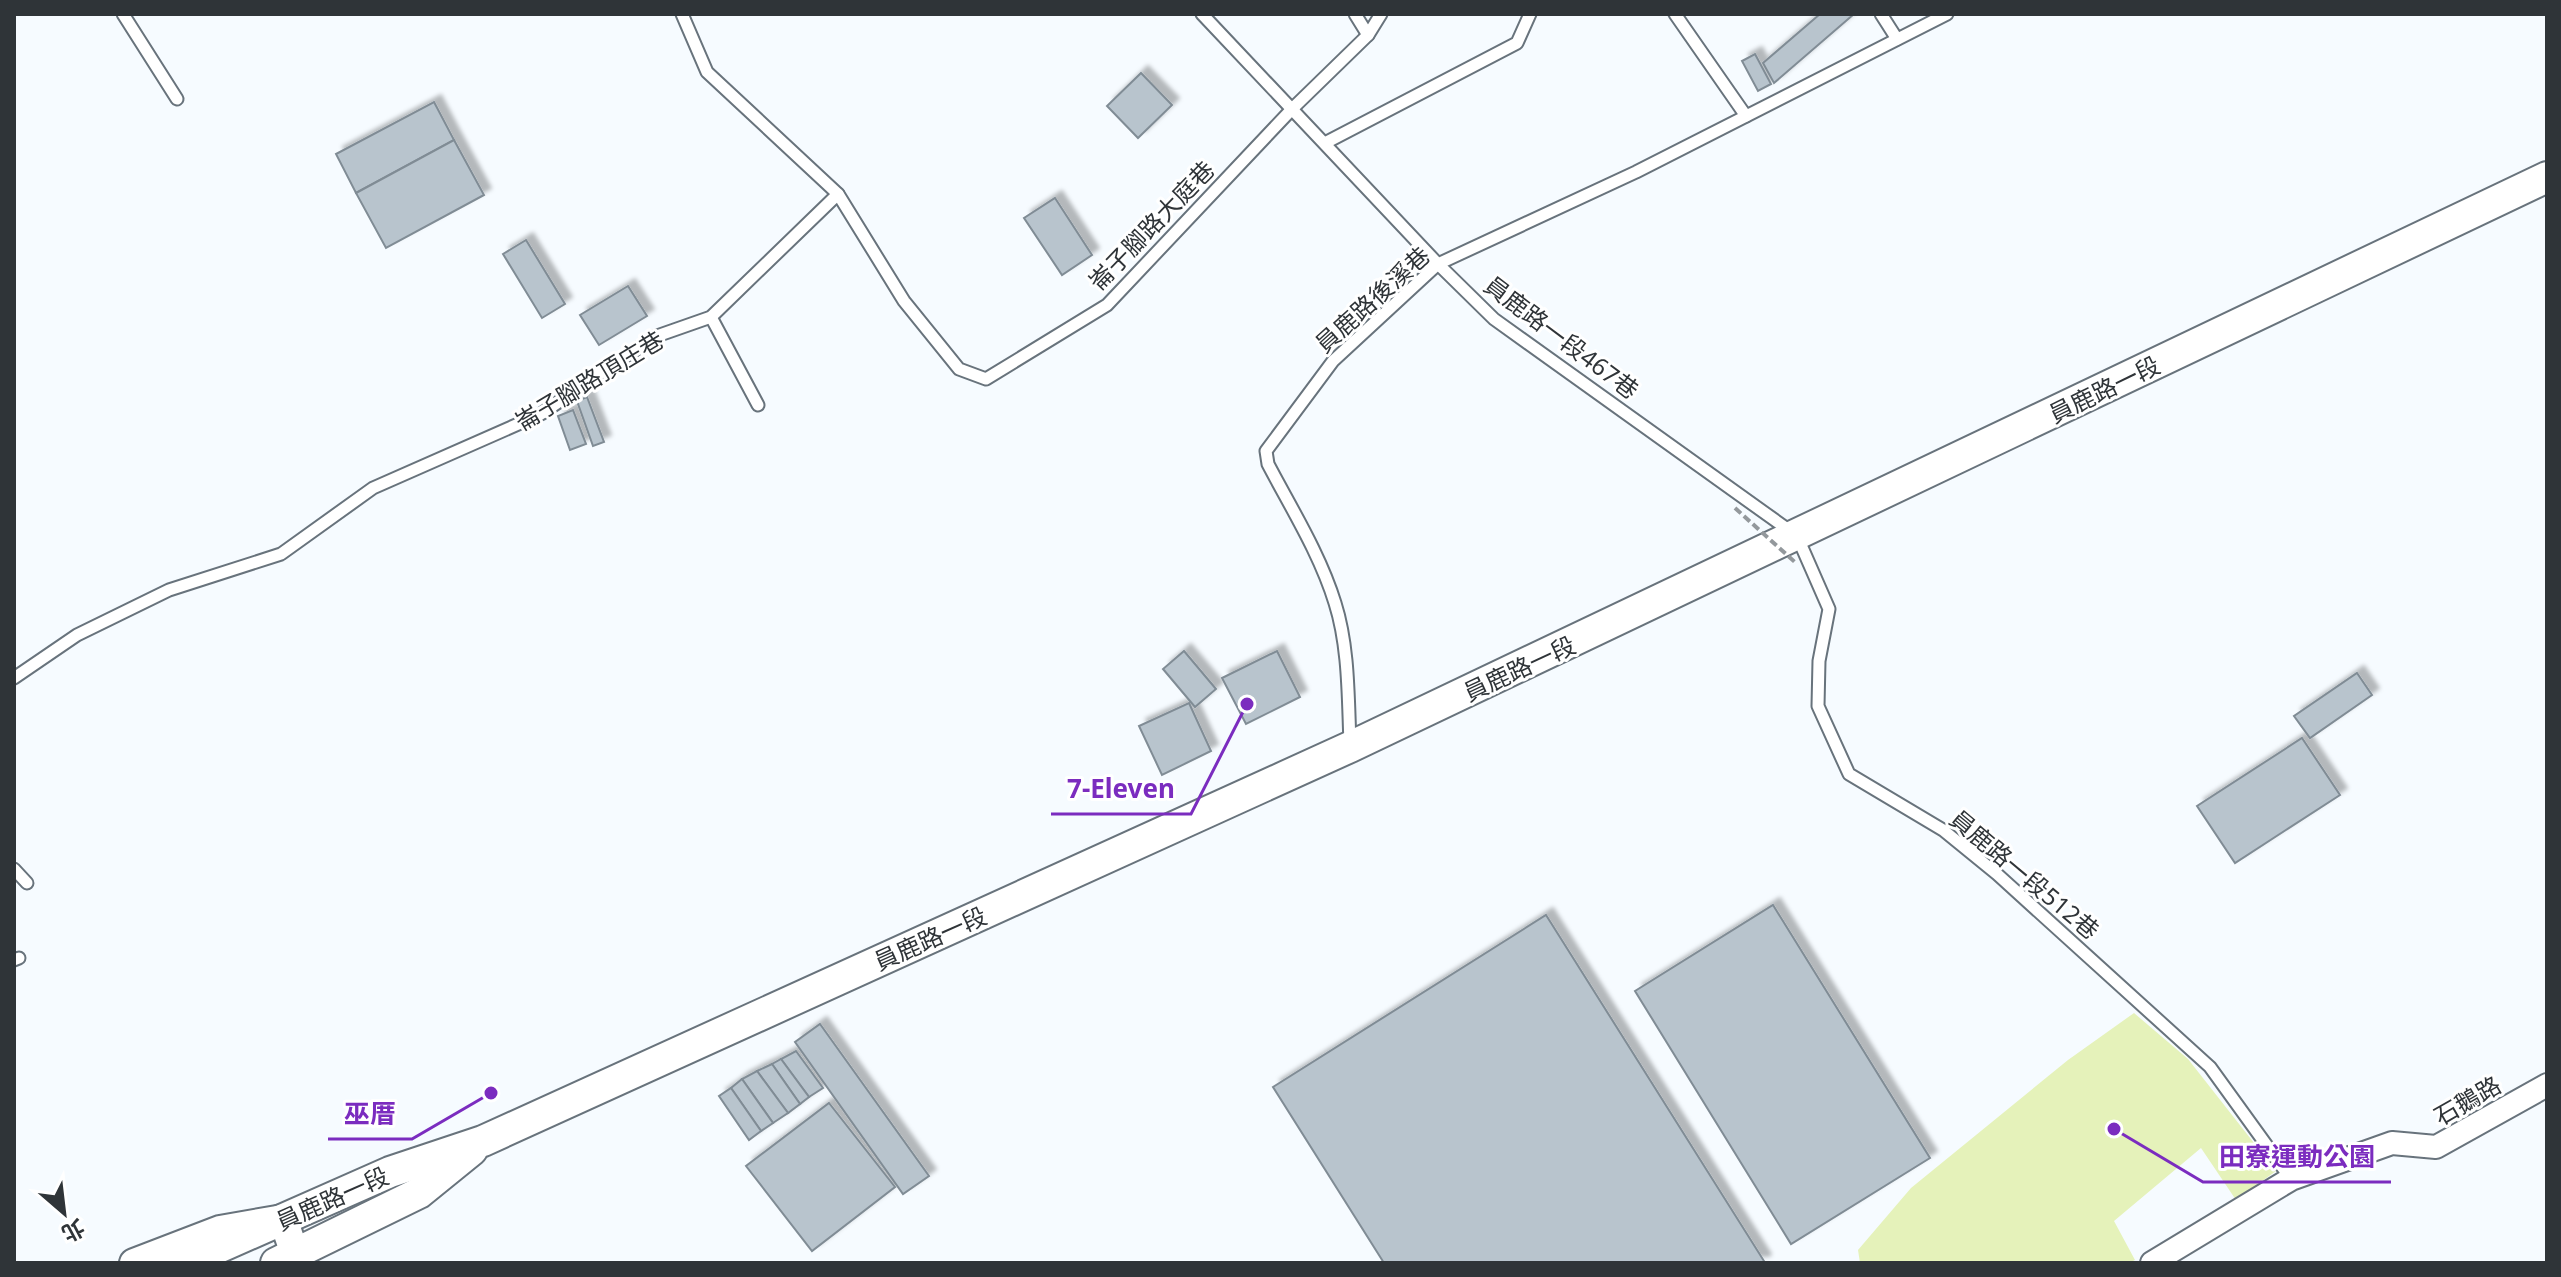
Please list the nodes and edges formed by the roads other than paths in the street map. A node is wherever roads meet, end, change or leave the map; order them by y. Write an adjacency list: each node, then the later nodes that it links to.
1 (123, 14): 12 (lane)
2 (682, 14): 17 (lane)
3 (1202, 14): 13 (lane)
4 (1355, 14): 10 (lane)
5 (1381, 14): 10 (lane, 崙子腳路大庭巷)
6 (1530, 14): 15 (lane)
7 (1675, 14): 14 (lane)
8 (1881, 14): 11 (lane)
9 (1947, 14): 11 (lane, 員鹿路後溪巷)
10 (1368, 35): 13 (lane, 崙子腳路大庭巷)
11 (1897, 39): 14 (lane, 員鹿路後溪巷)
12 (177, 99)
13 (1293, 108): 15 (lane, 員鹿路一段467巷); 17 (lane, 崙子腳路大庭巷)
14 (1746, 116): 18 (lane, 員鹿路後溪巷)
15 (1325, 143): 18 (lane, 員鹿路一段467巷)
16 (2547, 177): 21 (main road, 員鹿路一段)
17 (838, 194): 19 (lane, 崙子腳路頂庄巷)
18 (1438, 264): 21 (lane, 員鹿路一段467巷); 23 (lane, 員鹿路後溪巷)
19 (711, 317): 20 (lane); 22 (lane, 崙子腳路頂庄巷)
20 (758, 405)
21 (1797, 550): 23 (main road, 員鹿路一段); 28 (lane, 員鹿路一段512巷)
22 (15, 675)
23 (1350, 747): 27 (main road, 員鹿路一段)
24 (14, 869): 25 (lane)
25 (27, 883)
26 (2547, 1085): 28 (street, 石鵝路)
27 (483, 1141): 29 (main road, 員鹿路一段); 30 (main road, 員鹿路一段)
28 (2291, 1179): 33 (street, 石鵝路)
29 (283, 1219): 30 (street); 31 (street); 32 (main road, 員鹿路一段)
30 (288, 1260)
31 (134, 1263)
32 (184, 1263)
33 (2152, 1263)

